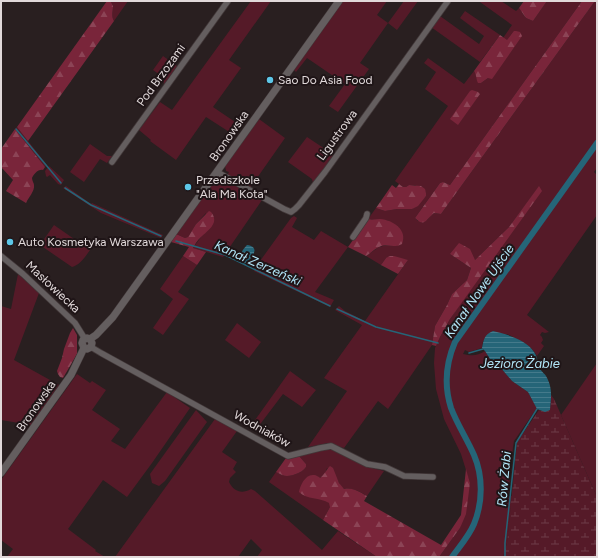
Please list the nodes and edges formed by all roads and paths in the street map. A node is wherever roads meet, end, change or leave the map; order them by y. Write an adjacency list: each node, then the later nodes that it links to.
1 (228, 1): 4 (street, Pod Brzozami)
2 (339, 1): 5 (street, Bronowska)
3 (448, 1): 5 (street, Ligustrowa)
4 (112, 162)
5 (217, 172): 9 (street, Bronowska)
6 (367, 214): 7 (street)
7 (353, 237)
8 (1, 256): 9 (street, Masłowiecka)
9 (88, 343): 10 (street, Bronowska); 11 (street, Wodniaków)
10 (1, 473)
11 (433, 477)

